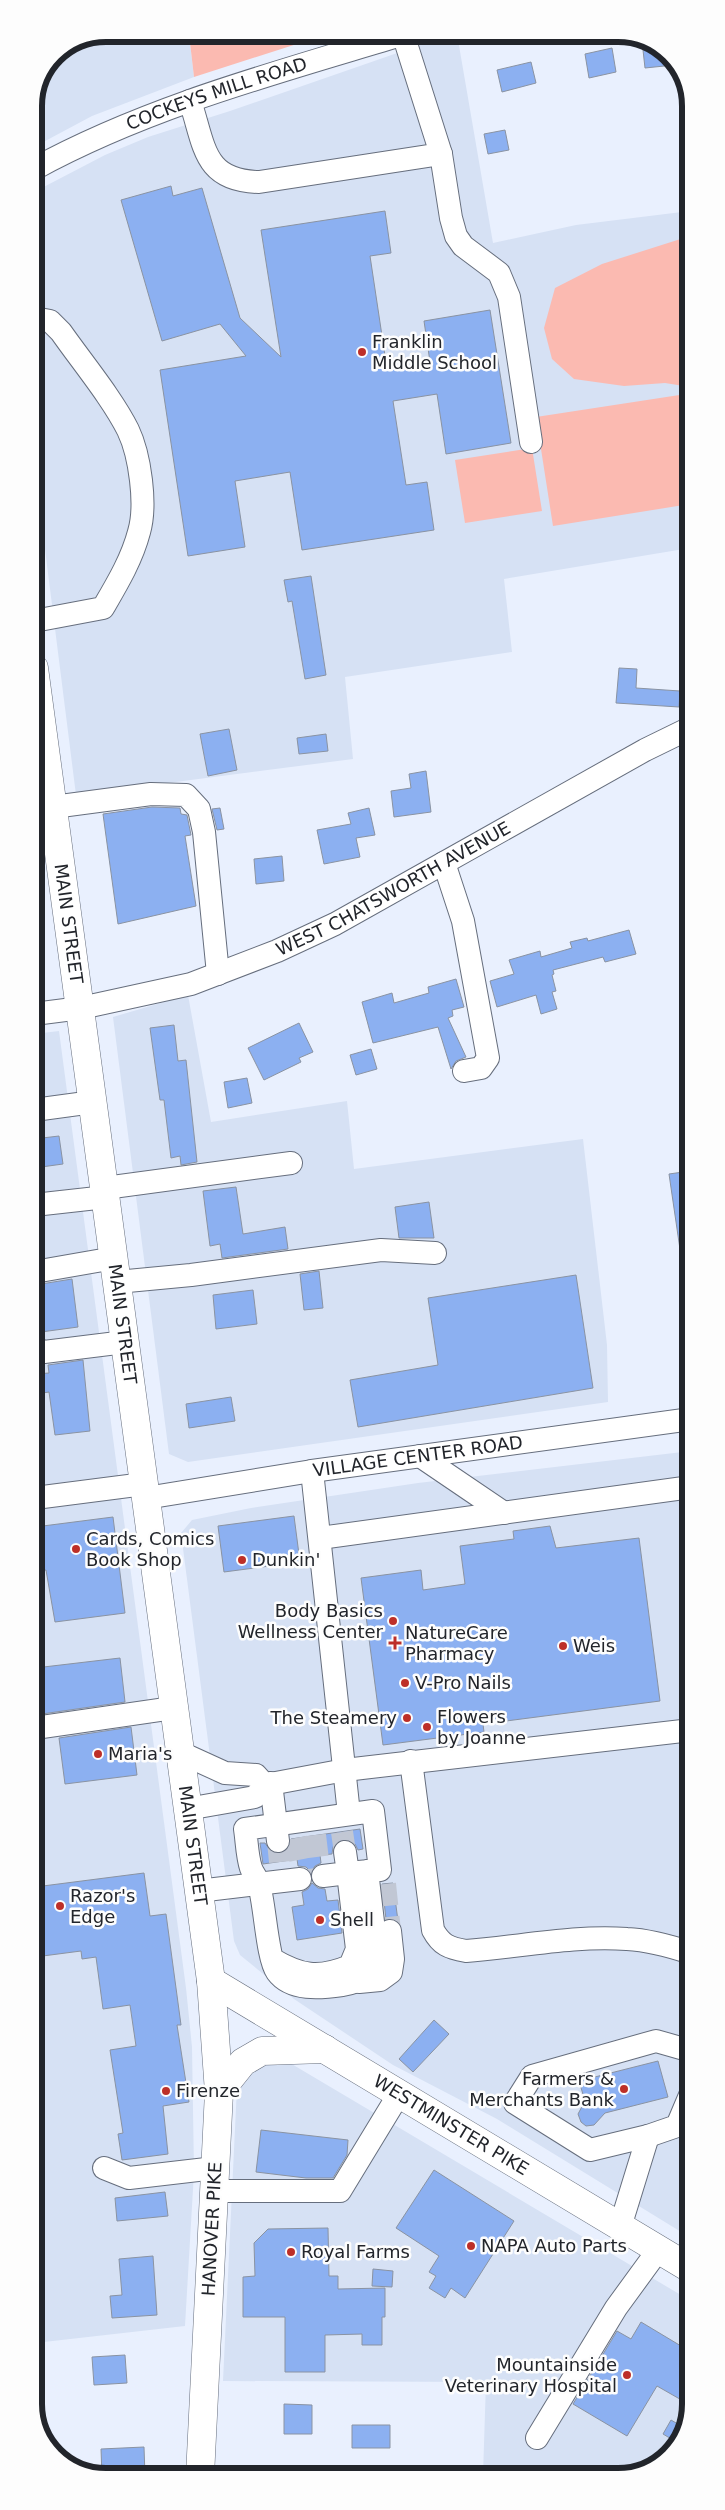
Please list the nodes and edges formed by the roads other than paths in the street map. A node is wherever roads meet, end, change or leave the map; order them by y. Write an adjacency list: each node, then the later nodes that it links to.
1 (377, 43): 3 (street, COCKEYS MILL ROAD)
2 (407, 43): 4 (street)
3 (190, 101): 4 (street); 5 (street, COCKEYS MILL ROAD)
4 (441, 154): 7 (street)
5 (42, 165)
6 (42, 320): 8 (street)
7 (531, 442)
8 (42, 619)
9 (42, 727): 11 (main road, MAIN STREET)
10 (682, 732): 12 (street, WEST CHATSWORTH AVENUE)
11 (53, 807): 13 (street); 14 (main road, MAIN STREET)
12 (444, 863): 13 (street, WEST CHATSWORTH AVENUE); 16 (street)
13 (218, 974): 14 (street, WEST CHATSWORTH AVENUE)
14 (81, 1008): 15 (street, WEST CHATSWORTH AVENUE); 17 (main road, MAIN STREET)
15 (42, 1013)
16 (464, 1071)
17 (93, 1102): 18 (street); 20 (main road, MAIN STREET)
18 (42, 1109)
19 (291, 1163): 20 (street)
20 (105, 1193): 21 (street); 23 (main road, MAIN STREET)
21 (42, 1204)
22 (435, 1253): 23 (street)
23 (115, 1270): 24 (street); 25 (main road, MAIN STREET)
24 (42, 1272)
25 (125, 1342): 26 (street); 31 (main road, MAIN STREET)
26 (42, 1351)
27 (682, 1420): 28 (street, VILLAGE CENTER ROAD)
28 (420, 1456): 29 (street, VILLAGE CENTER ROAD); 33 (street)
29 (312, 1470): 31 (street, VILLAGE CENTER ROAD); 34 (street)
30 (682, 1488): 33 (street)
31 (145, 1491): 32 (street, VILLAGE CENTER ROAD); 35 (main road, MAIN STREET)
32 (42, 1498)
33 (504, 1513): 34 (street)
34 (320, 1538): 40 (street)
35 (173, 1708): 36 (street); 38 (main road, MAIN STREET)
36 (42, 1727)
37 (682, 1731): 39 (street)
38 (179, 1752): 41 (street); 42 (main road, MAIN STREET)
39 (411, 1762): 40 (street); 49 (street)
40 (345, 1770): 41 (street); 44 (street)
41 (268, 1784): 42 (street); 43 (street)
42 (187, 1808): 47 (main road, MAIN STREET)
43 (292, 1845): 44 (street); 46 (street); 46 (street)
44 (357, 1851): 45 (street); 50 (street); 52 (street)
45 (323, 1876)
46 (259, 1884): 47 (street); 50 (street)
47 (198, 1891): 51 (main road, MAIN STREET)
48 (390, 1931): 52 (street)
49 (682, 1950)
50 (272, 1959): 52 (street)
51 (211, 1982): 54 (main road, WESTMINSTER PIKE); 55 (main road, HANOVER PIKE)
52 (358, 1982)
53 (682, 2048): 58 (street)
54 (325, 2050): 55 (main road); 56 (main road, WESTMINSTER PIKE)
55 (219, 2092): 60 (main road, HANOVER PIKE)
56 (399, 2094): 60 (street); 61 (main road, WESTMINSTER PIKE)
57 (682, 2114): 58 (street)
58 (648, 2136): 61 (street)
59 (104, 2168): 60 (street)
60 (215, 2180): 65 (main road, HANOVER PIKE)
61 (620, 2226): 62 (main road, WESTMINSTER PIKE)
62 (659, 2250): 63 (main road, WESTMINSTER PIKE); 64 (street)
63 (682, 2263)
64 (538, 2438)
65 (200, 2467)

